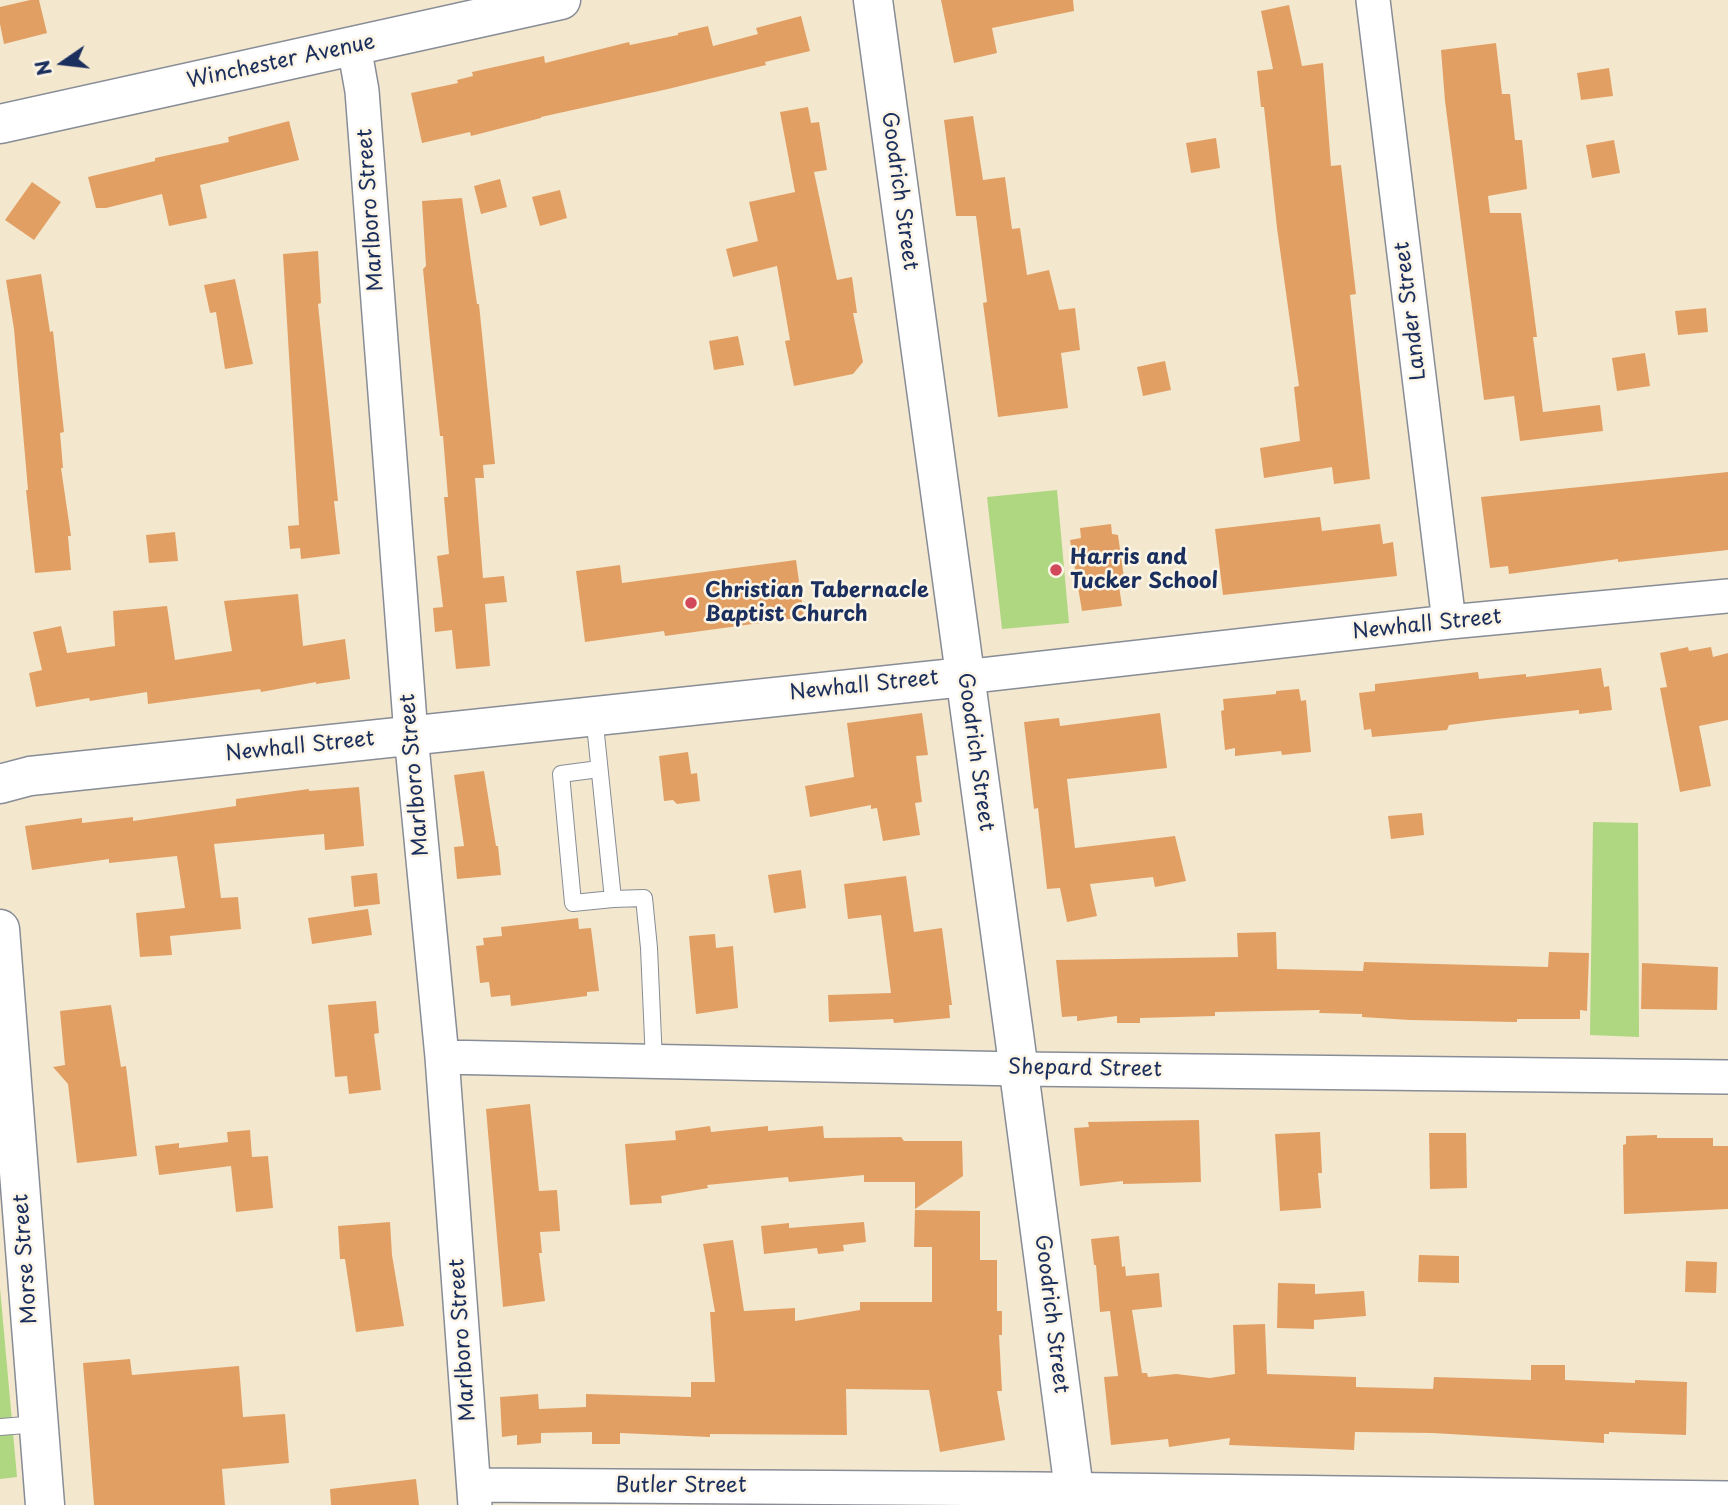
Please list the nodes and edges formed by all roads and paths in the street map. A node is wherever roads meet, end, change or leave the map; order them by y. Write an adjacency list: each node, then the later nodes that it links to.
1 (561, 0): 4 (main road, Winchester Avenue)
2 (873, 0): 8 (main road, Goodrich Street)
3 (1373, 0): 7 (street, Lander Street)
4 (354, 46): 5 (main road, Winchester Avenue); 10 (street, Marlboro Street)
5 (0, 124)
6 (1728, 596): 7 (street, Newhall Street)
7 (1449, 622): 8 (street, Newhall Street)
8 (964, 677): 9 (main road, Newhall Street); 17 (main road, Goodrich Street)
9 (594, 715): 10 (main road, Newhall Street); 11 (lane)
10 (411, 735): 12 (main road, Newhall Street); 15 (street, Marlboro Street)
11 (599, 769): 13 (lane); 13 (lane)
12 (0, 784)
13 (613, 899): 16 (lane)
14 (0, 929): 19 (main road, Morse Street)
15 (442, 1057): 16 (street, Shepard Street); 21 (street, Marlboro Street)
16 (654, 1062): 17 (street, Shepard Street)
17 (1019, 1069): 18 (street, Shepard Street); 22 (main road, Goodrich Street)
18 (1728, 1077)
19 (38, 1424): 20 (lane); 24 (main road, Morse Street)
20 (0, 1427)
21 (475, 1495): 22 (street, Butler Street)
22 (1074, 1497): 23 (street, Butler Street)
23 (1728, 1498)
24 (45, 1505)

